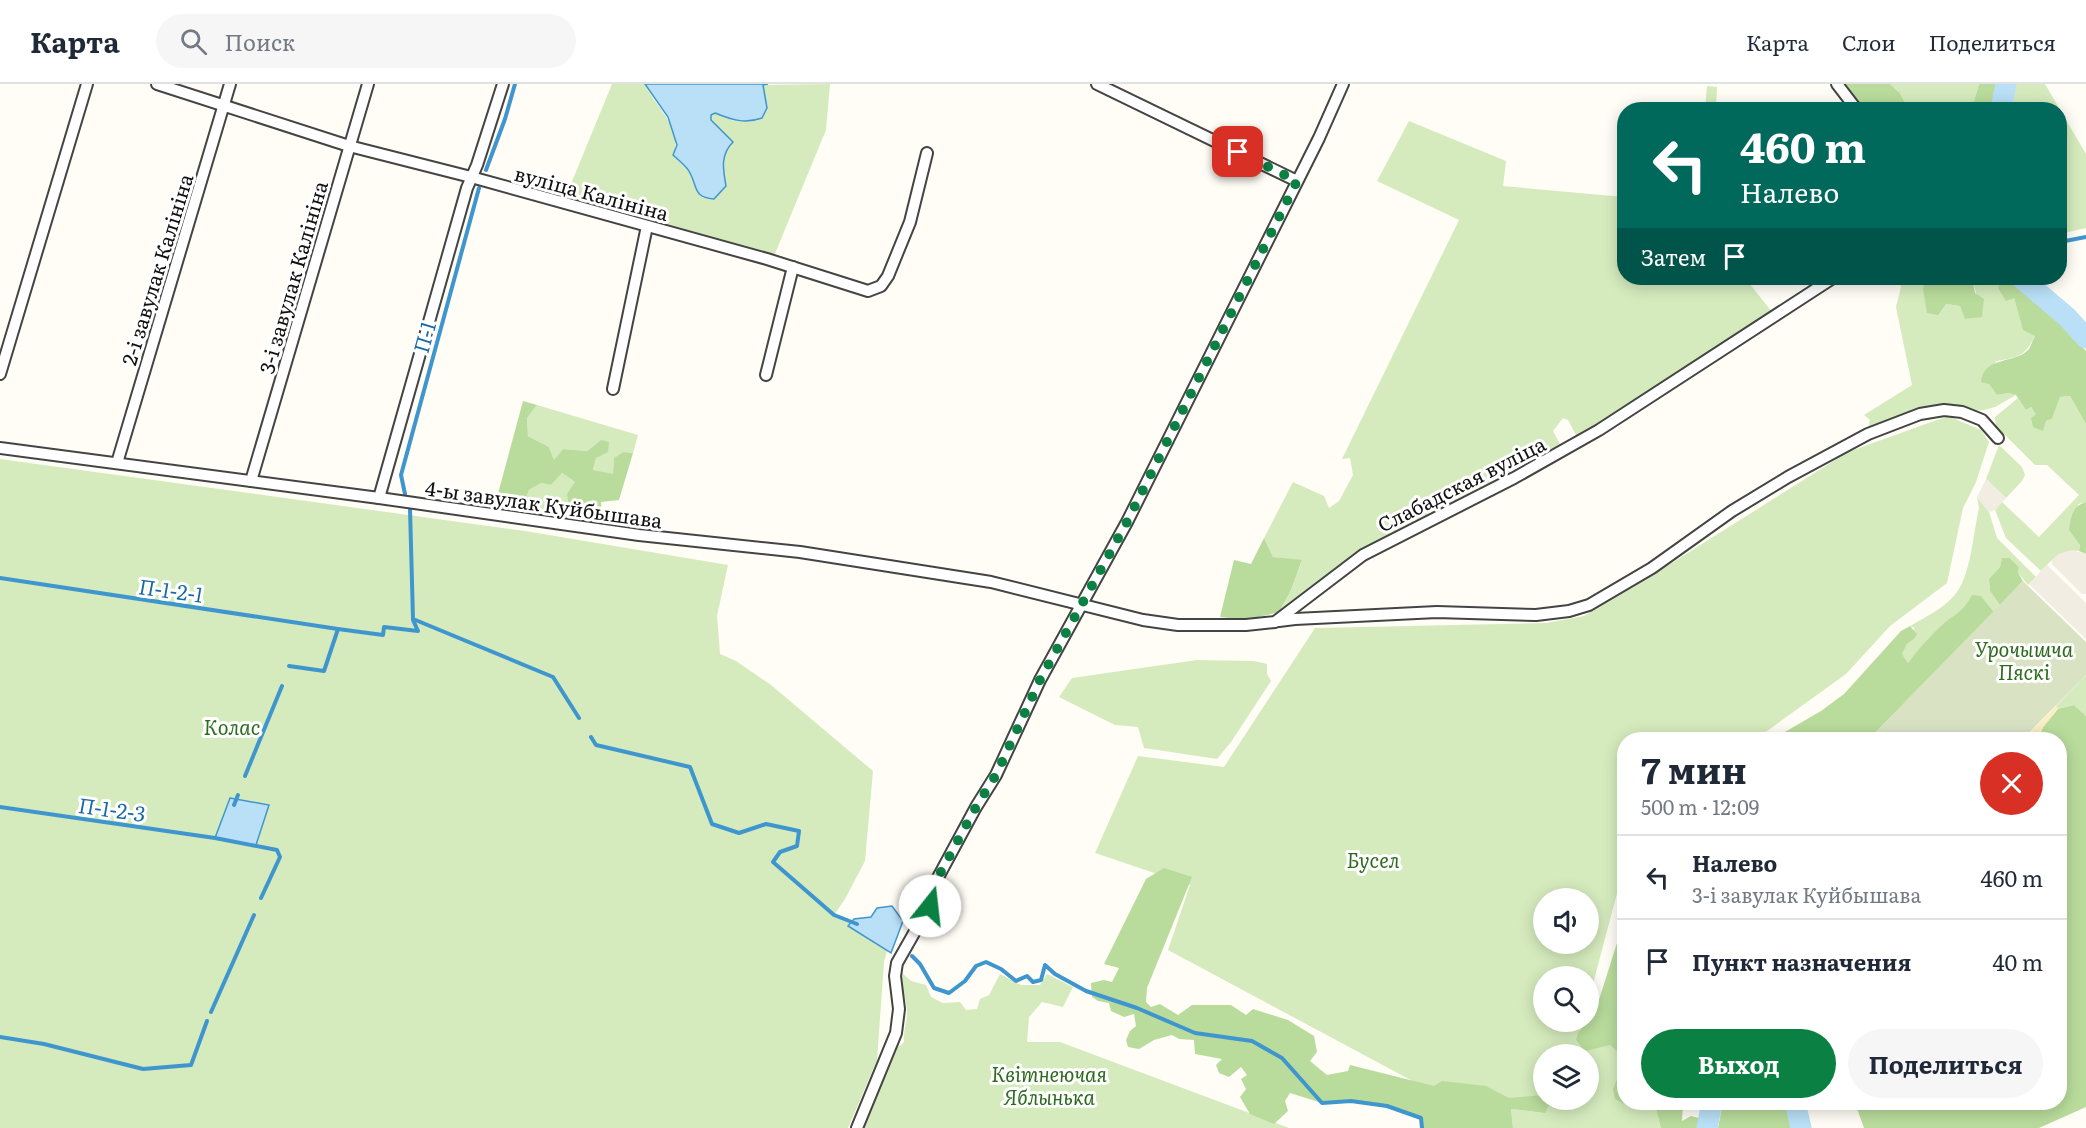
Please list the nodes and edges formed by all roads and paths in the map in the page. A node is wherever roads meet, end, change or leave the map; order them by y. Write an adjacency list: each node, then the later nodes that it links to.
1 (87, 84): 18 (street)
2 (157, 84): 10 (street, вуліца Калініна)
3 (230, 84): 10 (street, 2-і завулак Калініна)
4 (368, 84): 11 (street, 3-і завулак Калініна)
5 (503, 84): 13 (street)
6 (1097, 84): 14 (street)
7 (1343, 84): 14 (street)
8 (1837, 84): 9 (street)
9 (1851, 102)
10 (224, 105): 11 (street, вуліца Калініна); 23 (street, 2-і завулак Калініна)
11 (349, 146): 13 (street, вуліца Калініна); 24 (street, 3-і завулак Калініна)
12 (927, 153): 16 (street, вуліца Калініна)
13 (471, 177): 15 (street, вуліца Калініна); 25 (street)
14 (1297, 181): 26 (street)
15 (647, 226): 16 (street, вуліца Калініна); 20 (street)
16 (793, 267): 19 (street)
17 (1822, 285): 27 (street, Слабадская вуліца)
18 (0, 374)
19 (766, 375)
20 (613, 389)
21 (1998, 438): 27 (street)
22 (0, 448): 23 (street, 4-ы завулак Куйбышава)
23 (117, 464): 24 (street, 4-ы завулак Куйбышава)
24 (251, 480): 25 (street, 4-ы завулак Куйбышава)
25 (379, 498): 26 (street, 4-ы завулак Куйбышава)
26 (1082, 603): 27 (street, Слабадская вуліца); 28 (street)
27 (1275, 622)
28 (857, 1128)

